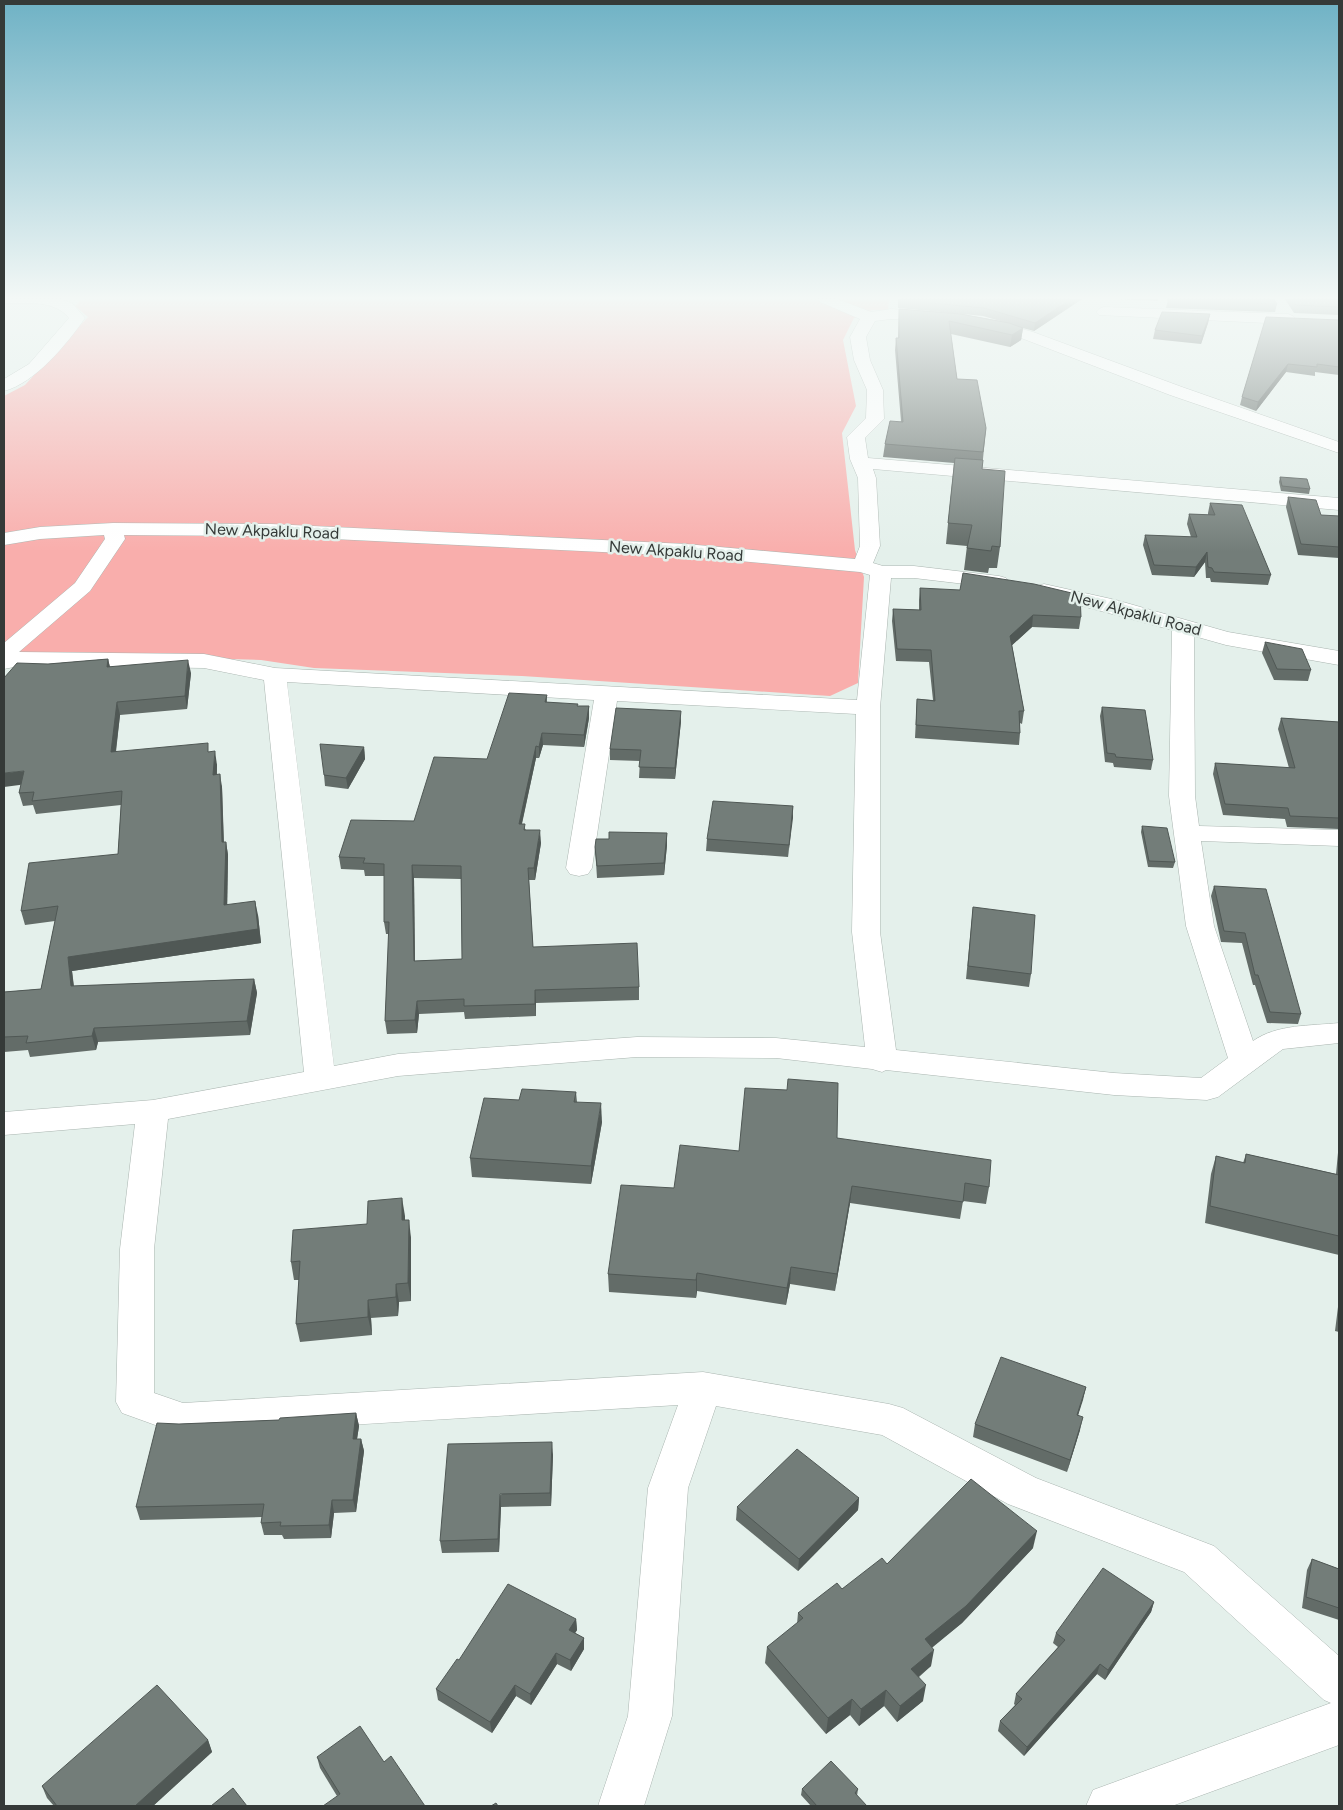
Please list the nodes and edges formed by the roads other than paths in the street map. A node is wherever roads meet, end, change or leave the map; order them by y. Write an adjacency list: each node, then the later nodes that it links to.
1 (872, 383): 4 (street)
2 (1155, 383): 3 (street)
3 (1339, 448)
4 (861, 463): 5 (street); 8 (street)
5 (1339, 504)
6 (113, 529): 7 (street, New Akpaklu Road); 8 (street, New Akpaklu Road); 10 (street)
7 (4, 539)
8 (872, 569): 9 (street, New Akpaklu Road); 15 (street)
9 (1183, 626): 11 (street, New Akpaklu Road); 16 (street)
10 (4, 654)
11 (1339, 658)
12 (4, 662): 13 (street)
13 (275, 674): 14 (street); 22 (street)
14 (607, 693): 15 (street); 18 (street)
15 (868, 708): 20 (street)
16 (1187, 833): 17 (street); 21 (street)
17 (1339, 838)
18 (578, 868)
19 (1339, 1033): 21 (street)
20 (882, 1061): 21 (street); 22 (street)
21 (1245, 1062)
22 (320, 1080): 23 (street)
23 (153, 1111): 24 (street); 25 (street)
24 (4, 1124)
25 (703, 1388): 26 (street); 28 (street)
26 (1339, 1685)
27 (1339, 1723): 29 (street)
28 (622, 1806)
29 (1109, 1806)

